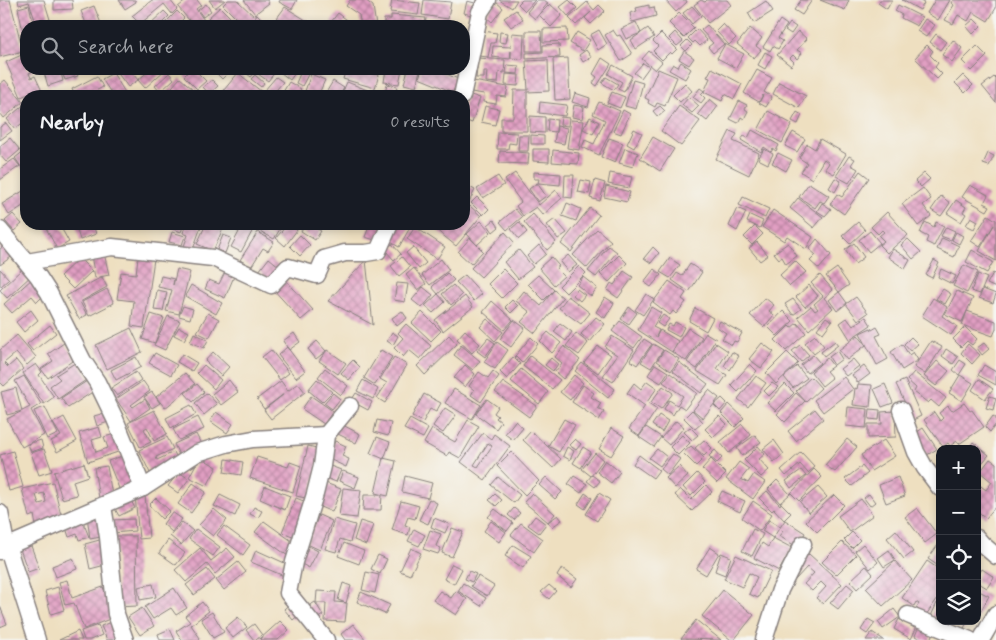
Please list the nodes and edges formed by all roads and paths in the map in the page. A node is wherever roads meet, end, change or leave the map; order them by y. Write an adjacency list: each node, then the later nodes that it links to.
1 (488, 0): 2 (street)
2 (470, 59)
3 (466, 75): 4 (street)
4 (463, 90)
5 (0, 230): 7 (street)
6 (387, 230): 7 (street)
7 (27, 262): 12 (street)
8 (350, 406): 10 (street)
9 (901, 410): 11 (street)
10 (326, 435): 12 (street); 23 (street)
11 (936, 483)
12 (143, 488): 13 (street)
13 (103, 506): 17 (street); 22 (street)
14 (0, 513): 17 (street)
15 (981, 543): 18 (street)
16 (803, 544): 24 (street)
17 (4, 548): 21 (street)
18 (996, 556)
19 (996, 614): 26 (street)
20 (908, 615): 25 (street)
21 (37, 640)
22 (125, 640)
23 (326, 640)
24 (764, 640)
25 (970, 640)
26 (981, 640)

